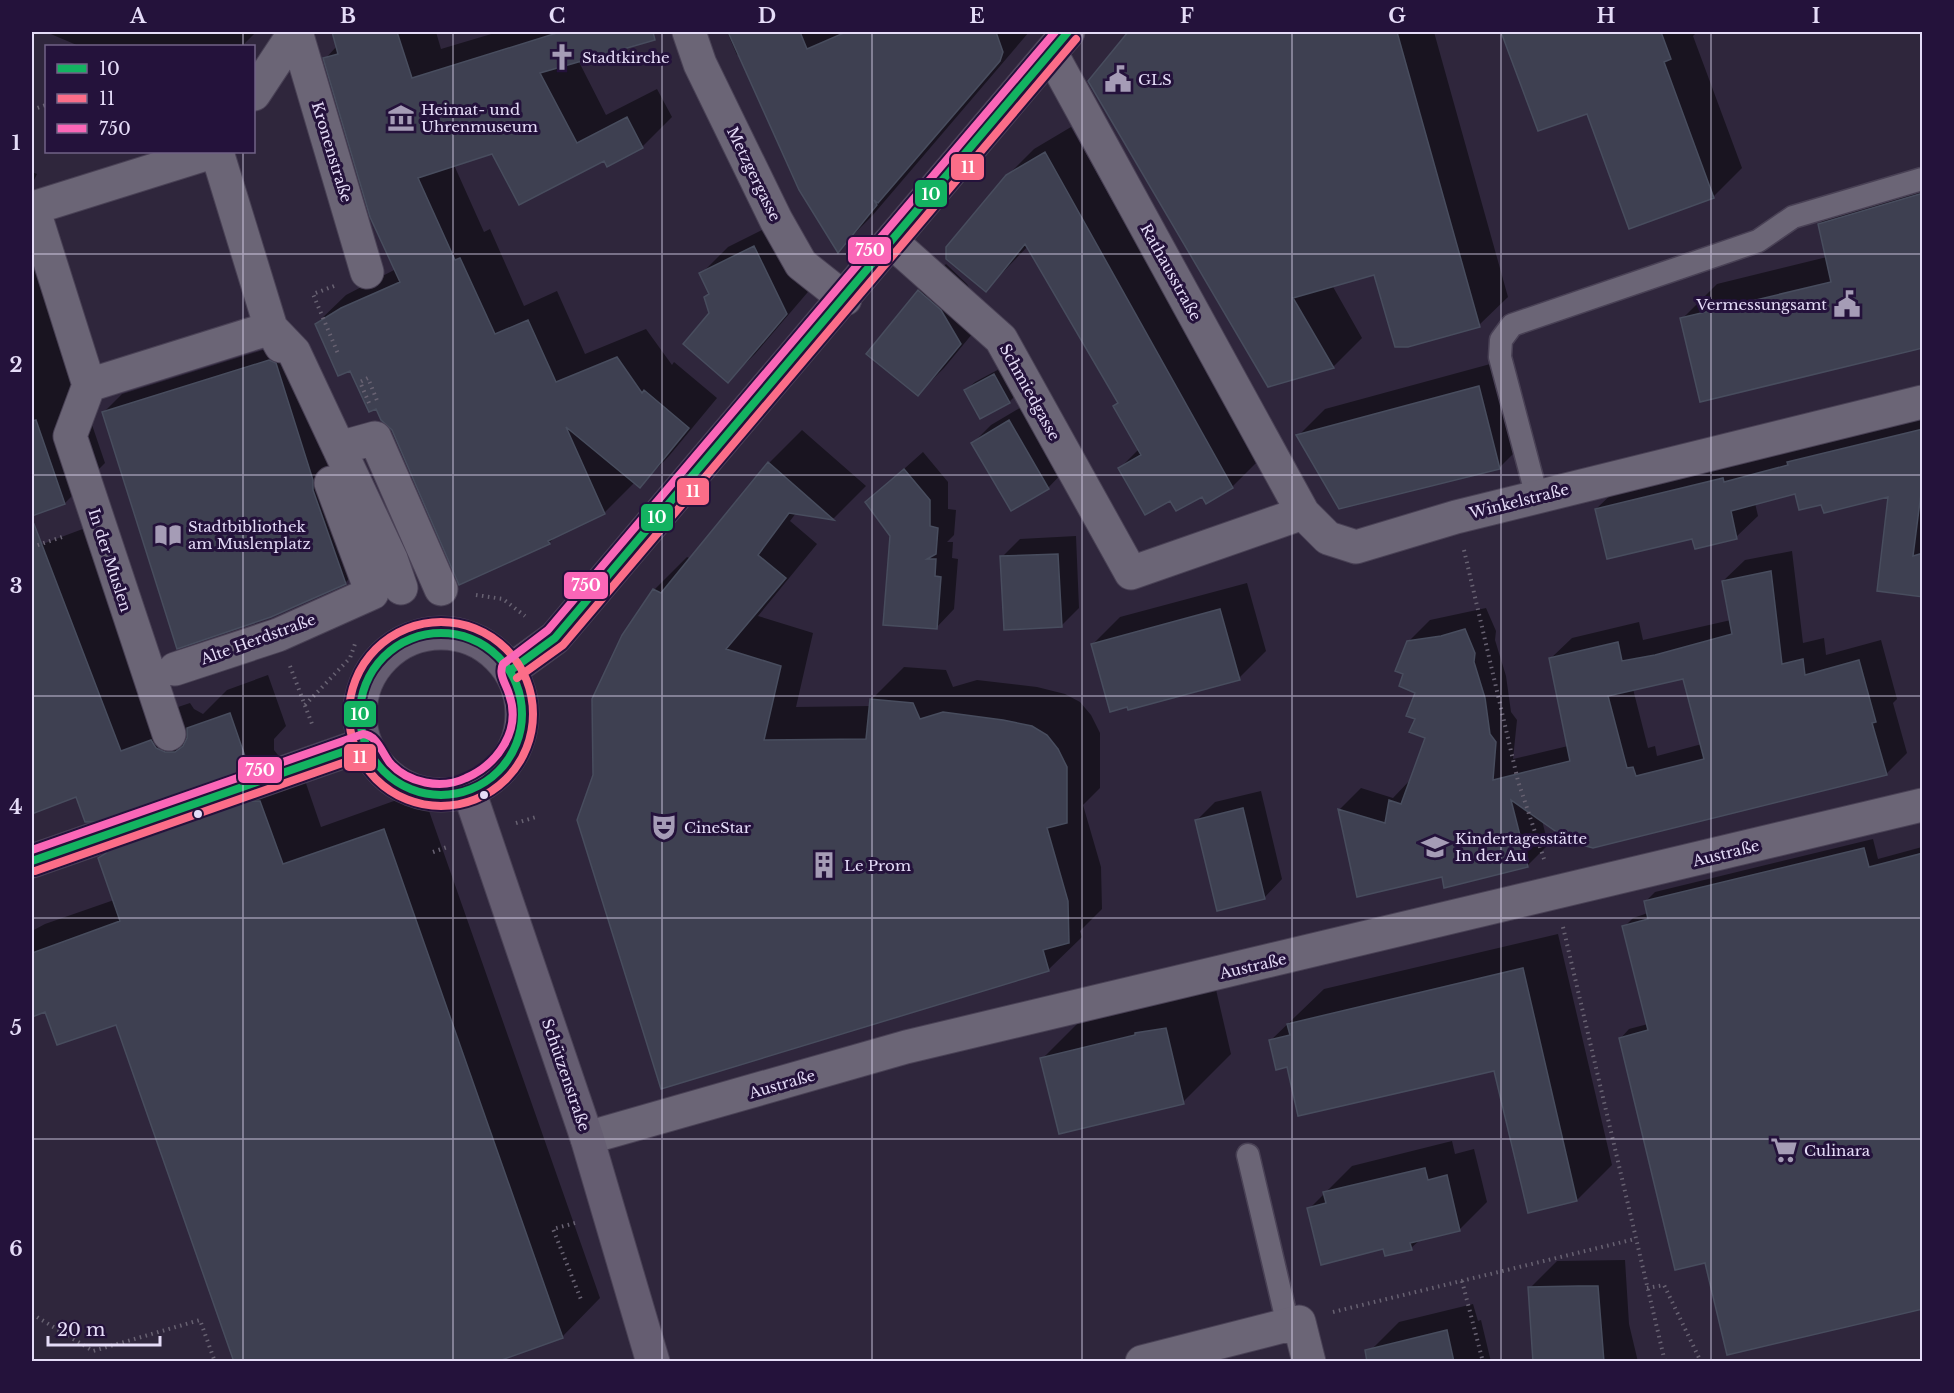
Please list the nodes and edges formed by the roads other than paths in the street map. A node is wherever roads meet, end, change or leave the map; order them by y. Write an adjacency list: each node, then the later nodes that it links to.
1 (295, 32): 4 (street, Kronenstraße); 10 (street, Kronenstraße)
2 (689, 32): 11 (street, Metzgergasse)
3 (1053, 39): 9 (main road); 18 (street, Rathausstraße)
4 (255, 92)
5 (209, 153): 8 (street)
6 (217, 153): 12 (street)
7 (1923, 179): 17 (lane)
8 (32, 208): 13 (street)
9 (892, 242): 11 (main road); 18 (street, Schmiedgasse)
10 (368, 272)
11 (845, 299): 22 (main road)
12 (278, 341): 13 (street); 15 (street)
13 (89, 386): 23 (street, In der Muslen)
14 (1923, 402): 17 (street, Winkelstraße)
15 (339, 448): 19 (street); 20 (street)
16 (332, 483): 20 (street)
17 (1537, 497): 18 (street, Winkelstraße)
18 (1303, 513)
19 (441, 589)
20 (387, 591): 21 (street, Alte Herdstraße)
21 (175, 669)
22 (511, 670): 24 (main road); 26 (main road)
23 (169, 734)
24 (365, 744): 25 (main road); 26 (main road)
25 (254, 783)
26 (469, 791): 30 (main road, Schützenstraße)
27 (1923, 805): 30 (street, Austraße)
28 (92, 840): 29 (main road)
29 (32, 861)
30 (587, 1138): 34 (main road, Schützenstraße)
31 (1248, 1155): 32 (lane)
32 (1294, 1324): 33 (street); 35 (street)
33 (1153, 1360)
34 (653, 1362)
35 (1309, 1362)

